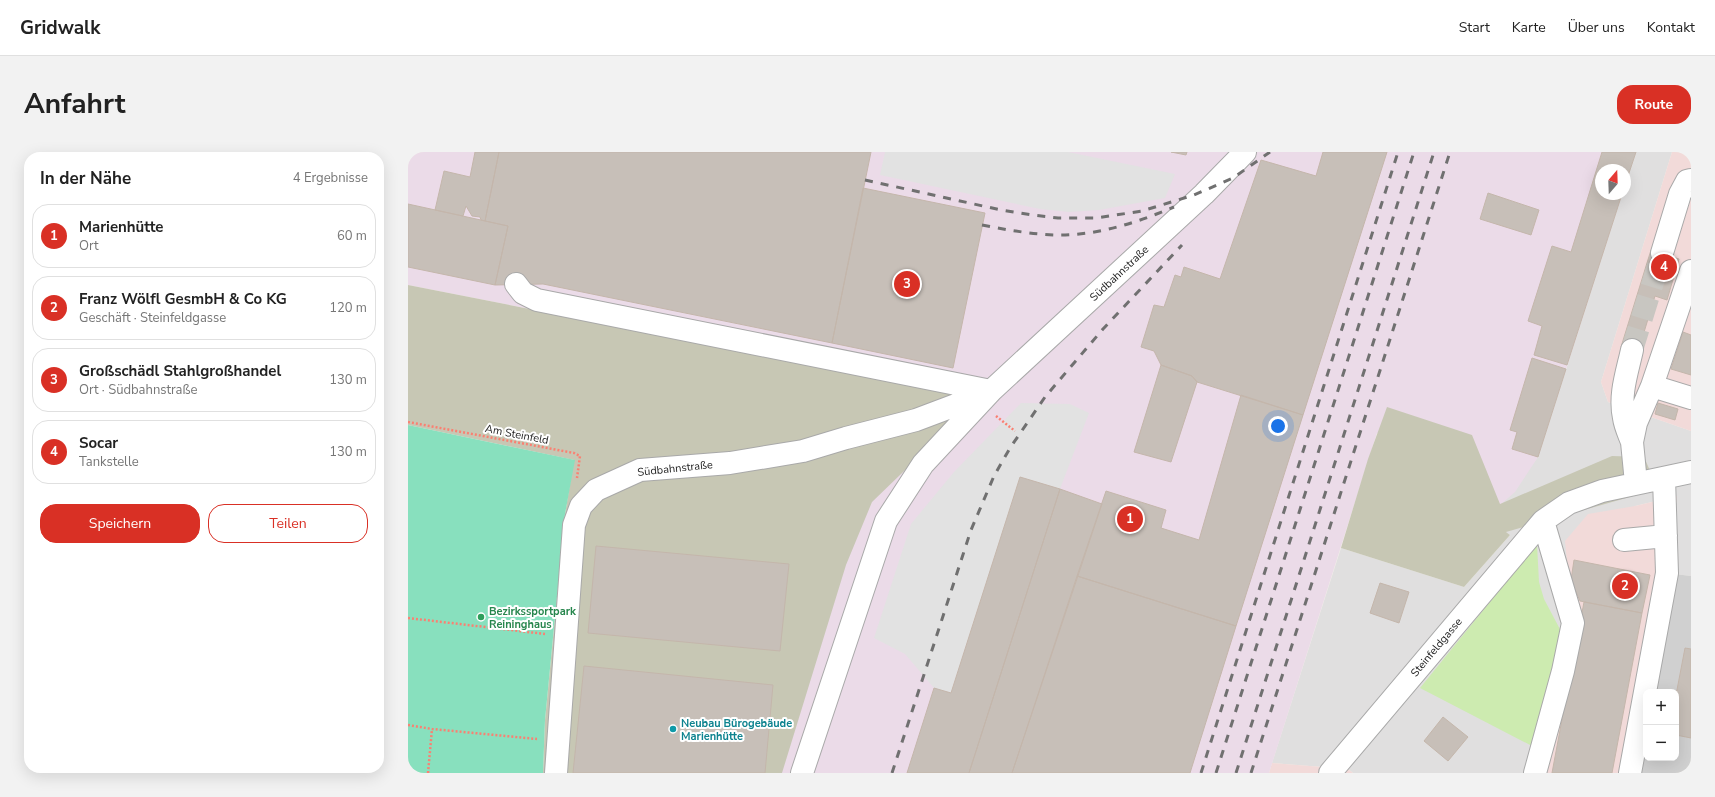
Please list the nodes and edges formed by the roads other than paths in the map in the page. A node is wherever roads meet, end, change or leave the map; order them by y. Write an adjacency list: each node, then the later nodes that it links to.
1 (1245, 152): 8 (street, Südbahnstraße)
2 (1691, 180): 3 (street)
3 (1662, 253)
4 (1691, 271): 7 (street)
5 (516, 284): 8 (street)
6 (1632, 350): 10 (street)
7 (1652, 386): 9 (street); 10 (street)
8 (991, 391): 17 (street, Südbahnstraße); 18 (street, Südbahnstraße)
9 (1691, 398)
10 (1632, 442): 13 (street)
11 (1691, 472): 12 (street, Steinfeldgasse)
12 (1664, 478): 13 (street, Steinfeldgasse); 15 (street)
13 (1636, 483): 14 (street, Steinfeldgasse)
14 (1543, 521): 19 (street, Steinfeldgasse); 20 (street)
15 (1666, 536): 16 (street); 21 (street)
16 (1624, 540)
17 (556, 773)
18 (802, 773)
19 (1330, 773)
20 (1535, 773)
21 (1630, 773)

